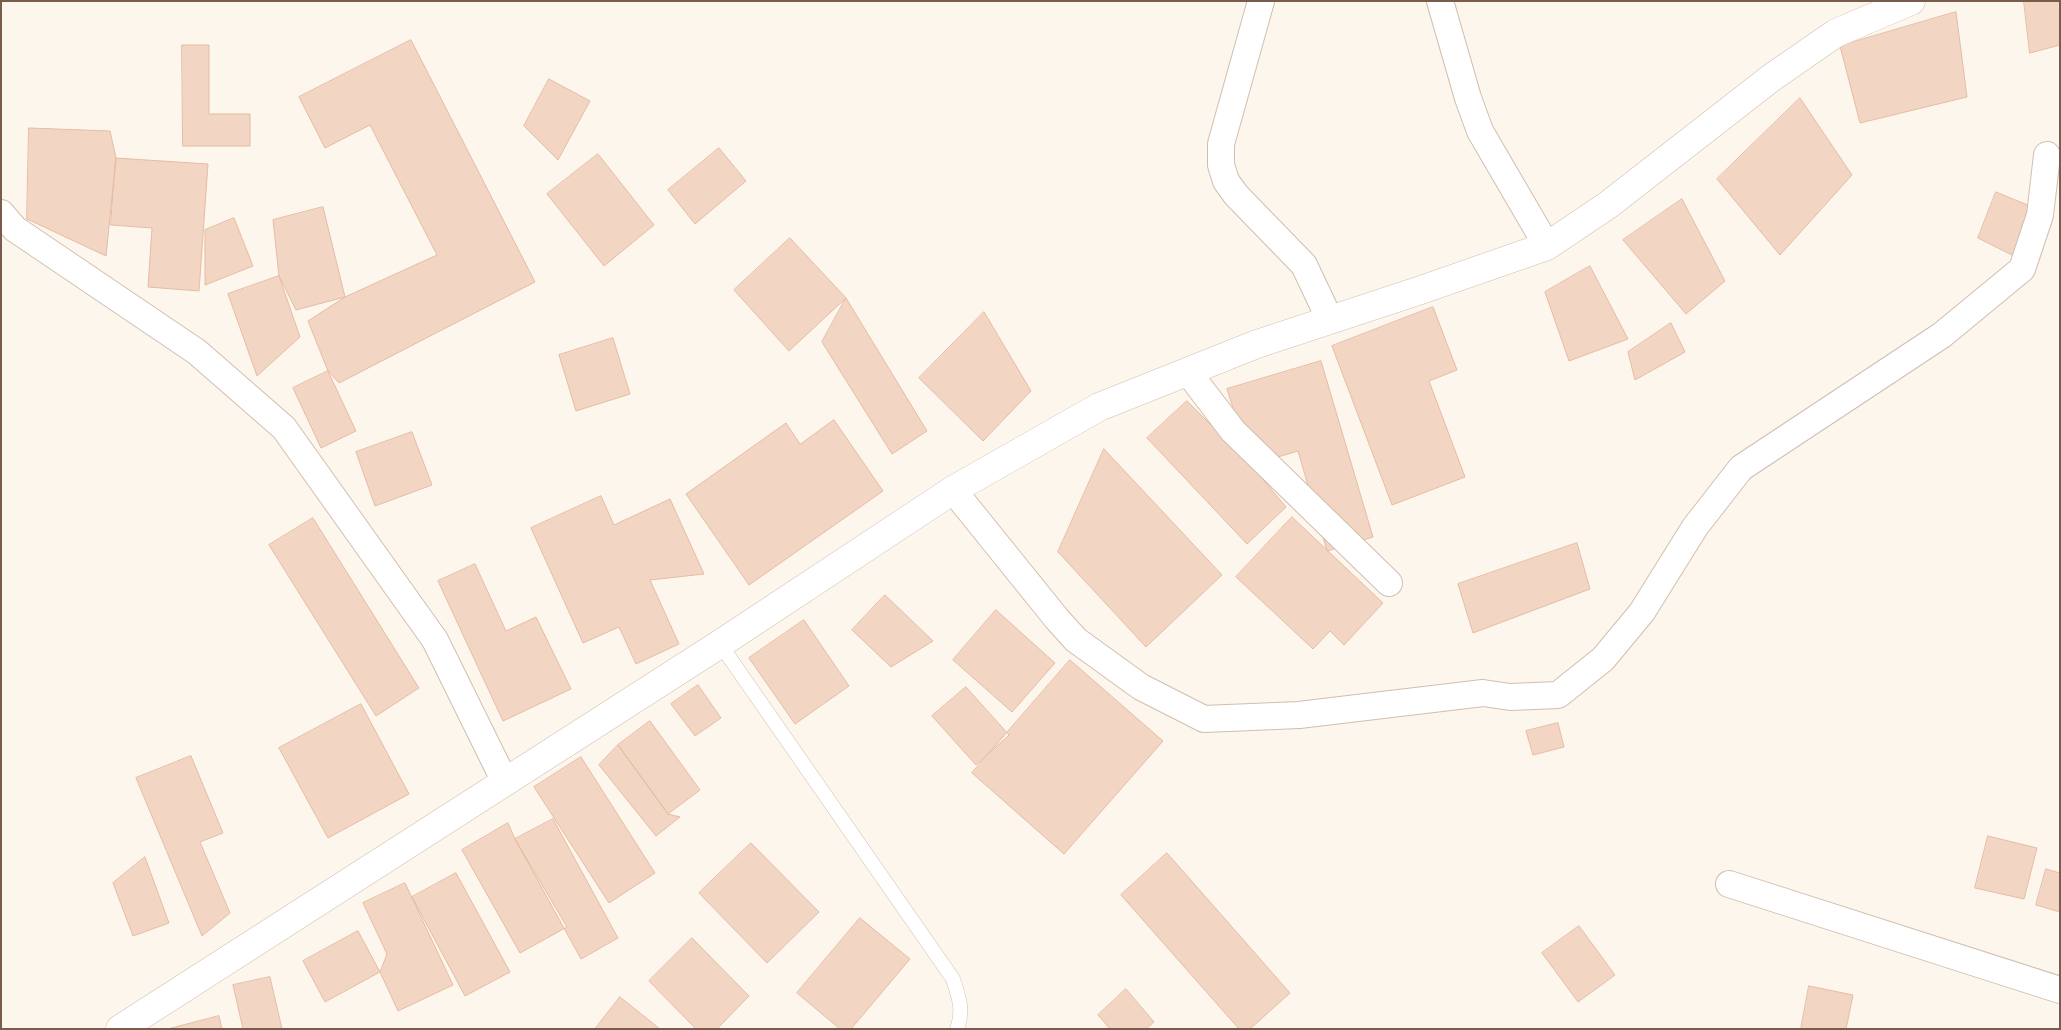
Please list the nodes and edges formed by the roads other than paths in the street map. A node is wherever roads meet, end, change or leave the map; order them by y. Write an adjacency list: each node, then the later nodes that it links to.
1 (1261, 1): 7 (street)
2 (1440, 1): 6 (street)
3 (1911, 1): 6 (street)
4 (2047, 155): 9 (street)
5 (1, 213): 12 (street)
6 (1547, 246): 7 (street)
7 (1330, 320): 8 (street)
8 (1188, 372): 9 (street); 10 (street)
9 (953, 490): 11 (street)
10 (1389, 583)
11 (720, 644): 12 (street); 16 (lane)
12 (505, 782): 15 (street)
13 (1729, 884): 14 (street)
14 (2060, 990)
15 (120, 1029)
16 (957, 1029)

